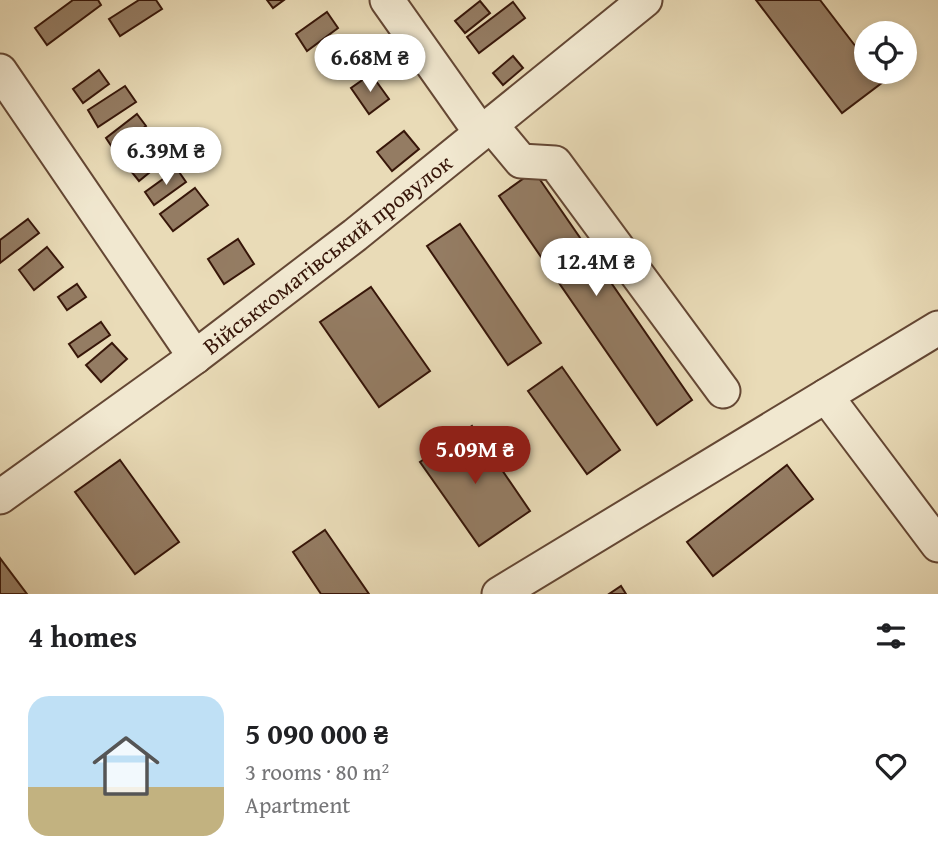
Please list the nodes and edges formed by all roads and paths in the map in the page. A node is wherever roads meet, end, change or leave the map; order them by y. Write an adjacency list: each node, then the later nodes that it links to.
1 (387, 0): 4 (street)
2 (645, 0): 4 (street, Військкоматівський провулок)
3 (0, 71): 6 (street)
4 (486, 129): 6 (street, Військкоматівський провулок); 7 (street)
5 (938, 328): 8 (street)
6 (195, 357): 9 (street, Військкоматівський провулок)
7 (723, 391)
8 (826, 396): 10 (street); 11 (street)
9 (0, 497)
10 (938, 545)
11 (499, 594)

